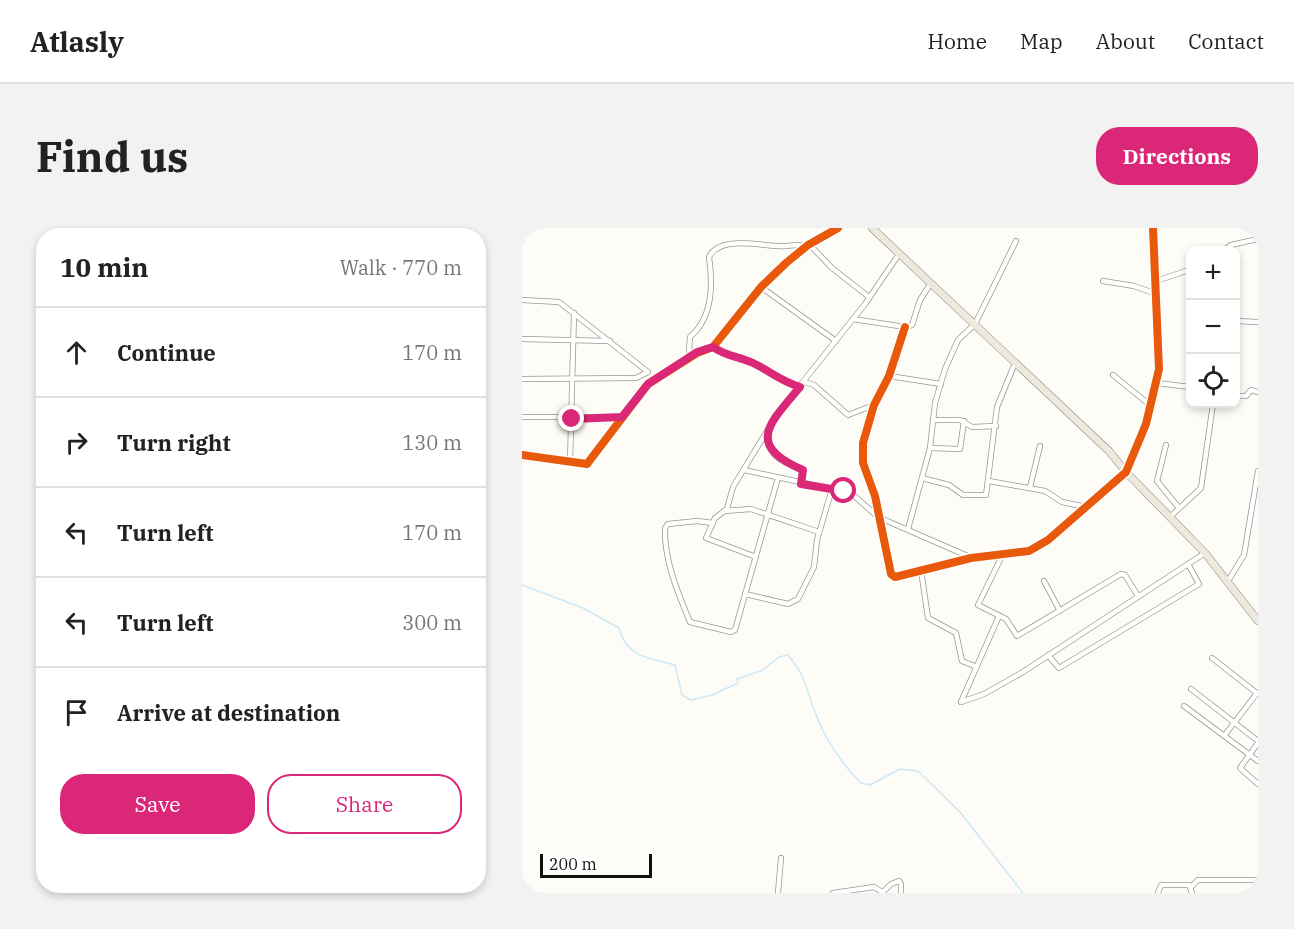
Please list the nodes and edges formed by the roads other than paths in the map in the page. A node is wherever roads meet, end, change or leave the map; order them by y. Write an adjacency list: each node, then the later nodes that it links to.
1 (838, 228): 6 (street)
2 (872, 228): 8 (main road)
3 (1153, 228): 10 (street)
4 (1258, 239): 7 (street)
5 (1016, 241): 21 (street)
6 (808, 245): 13 (street); 15 (street); 28 (street)
7 (1232, 246)
8 (899, 254): 12 (main road); 15 (street)
9 (1186, 271): 10 (street)
10 (1156, 280): 14 (street)
11 (1103, 281): 14 (street)
12 (931, 284): 21 (main road); 22 (street)
13 (761, 287): 26 (street); 27 (street)
14 (1157, 294): 36 (street)
15 (869, 297): 18 (street)
16 (522, 300): 17 (street)
17 (574, 313): 24 (street); 25 (street)
18 (853, 319): 22 (street); 26 (street)
19 (1240, 321): 20 (street)
20 (1258, 322)
21 (975, 324): 29 (main road); 37 (street)
22 (905, 327): 32 (street)
23 (522, 339): 24 (street)
24 (575, 339): 25 (street); 34 (street)
25 (610, 341): 34 (street)
26 (836, 341): 30 (street)
27 (713, 347): 28 (street); 40 (street)
28 (697, 352): 47 (street)
29 (1015, 363): 52 (street); 60 (main road)
30 (810, 375): 35 (street); 38 (street)
31 (1113, 375): 44 (street)
32 (889, 376): 37 (street); 43 (street)
33 (522, 379): 34 (street)
34 (573, 379): 48 (street)
35 (804, 382): 38 (street); 40 (street)
36 (1157, 383): 39 (street); 44 (street)
37 (941, 384): 49 (street)
38 (814, 385): 43 (street)
39 (1186, 386)
40 (800, 387): 51 (street)
41 (1258, 392): 42 (street)
42 (1240, 396)
43 (874, 405): 73 (street)
44 (1150, 405): 60 (street)
45 (1213, 408): 69 (street)
46 (522, 417): 48 (street)
47 (622, 417): 48 (street); 57 (street)
48 (572, 419): 57 (street)
49 (933, 420): 50 (street); 55 (street)
50 (964, 421): 52 (street); 55 (street)
51 (770, 426): 58 (street); 64 (street)
52 (996, 426): 63 (street)
53 (1166, 445): 69 (street)
54 (1040, 446): 65 (street)
55 (930, 448): 62 (street)
56 (522, 455): 57 (street)
57 (570, 463)
58 (744, 470): 61 (street); 70 (street)
59 (1258, 471): 67 (street)
60 (1126, 472): 68 (street); 72 (main road)
61 (778, 478): 64 (street); 71 (street)
62 (922, 478): 63 (street); 75 (street)
63 (989, 481): 65 (street)
64 (801, 484): 66 (street)
65 (1030, 487): 68 (street)
66 (832, 489): 73 (street); 76 (street)
67 (1256, 494): 84 (street)
68 (1086, 507): 78 (street)
69 (1179, 508): 72 (street)
70 (724, 511): 71 (street); 74 (street)
71 (766, 515): 76 (street); 79 (street)
72 (1171, 516): 77 (main road)
73 (878, 517): 75 (street); 82 (street)
74 (713, 523): 79 (street); 85 (street)
75 (908, 529): 80 (street)
76 (819, 532): 85 (street)
77 (1205, 554): 81 (street); 84 (main road)
78 (1002, 556): 80 (street); 88 (street)
79 (756, 557): 85 (street)
80 (971, 558): 82 (street)
81 (1188, 564): 86 (street); 90 (street)
82 (921, 570): 92 (street)
83 (1044, 581): 87 (street)
84 (1228, 581): 89 (main road)
85 (745, 594)
86 (1138, 596): 87 (street); 90 (street)
87 (1060, 610): 88 (street)
88 (999, 616): 92 (street)
89 (1258, 621)
90 (1048, 655): 92 (street)
91 (1212, 658): 94 (street)
92 (977, 666)
93 (1191, 689): 96 (street)
94 (1257, 694): 96 (street)
95 (1184, 706): 97 (street)
96 (1234, 723): 97 (street); 98 (street)
97 (1224, 736): 99 (street)
98 (1258, 742): 99 (street)
99 (1249, 754): 100 (street); 101 (street)
100 (1258, 761)
101 (1258, 784)
102 (781, 858): 106 (street)
103 (1258, 880): 104 (street)
104 (1191, 890): 109 (street)
105 (882, 892): 107 (street); 108 (street)
106 (778, 893)
107 (833, 893)
108 (901, 893)
109 (1158, 893)

